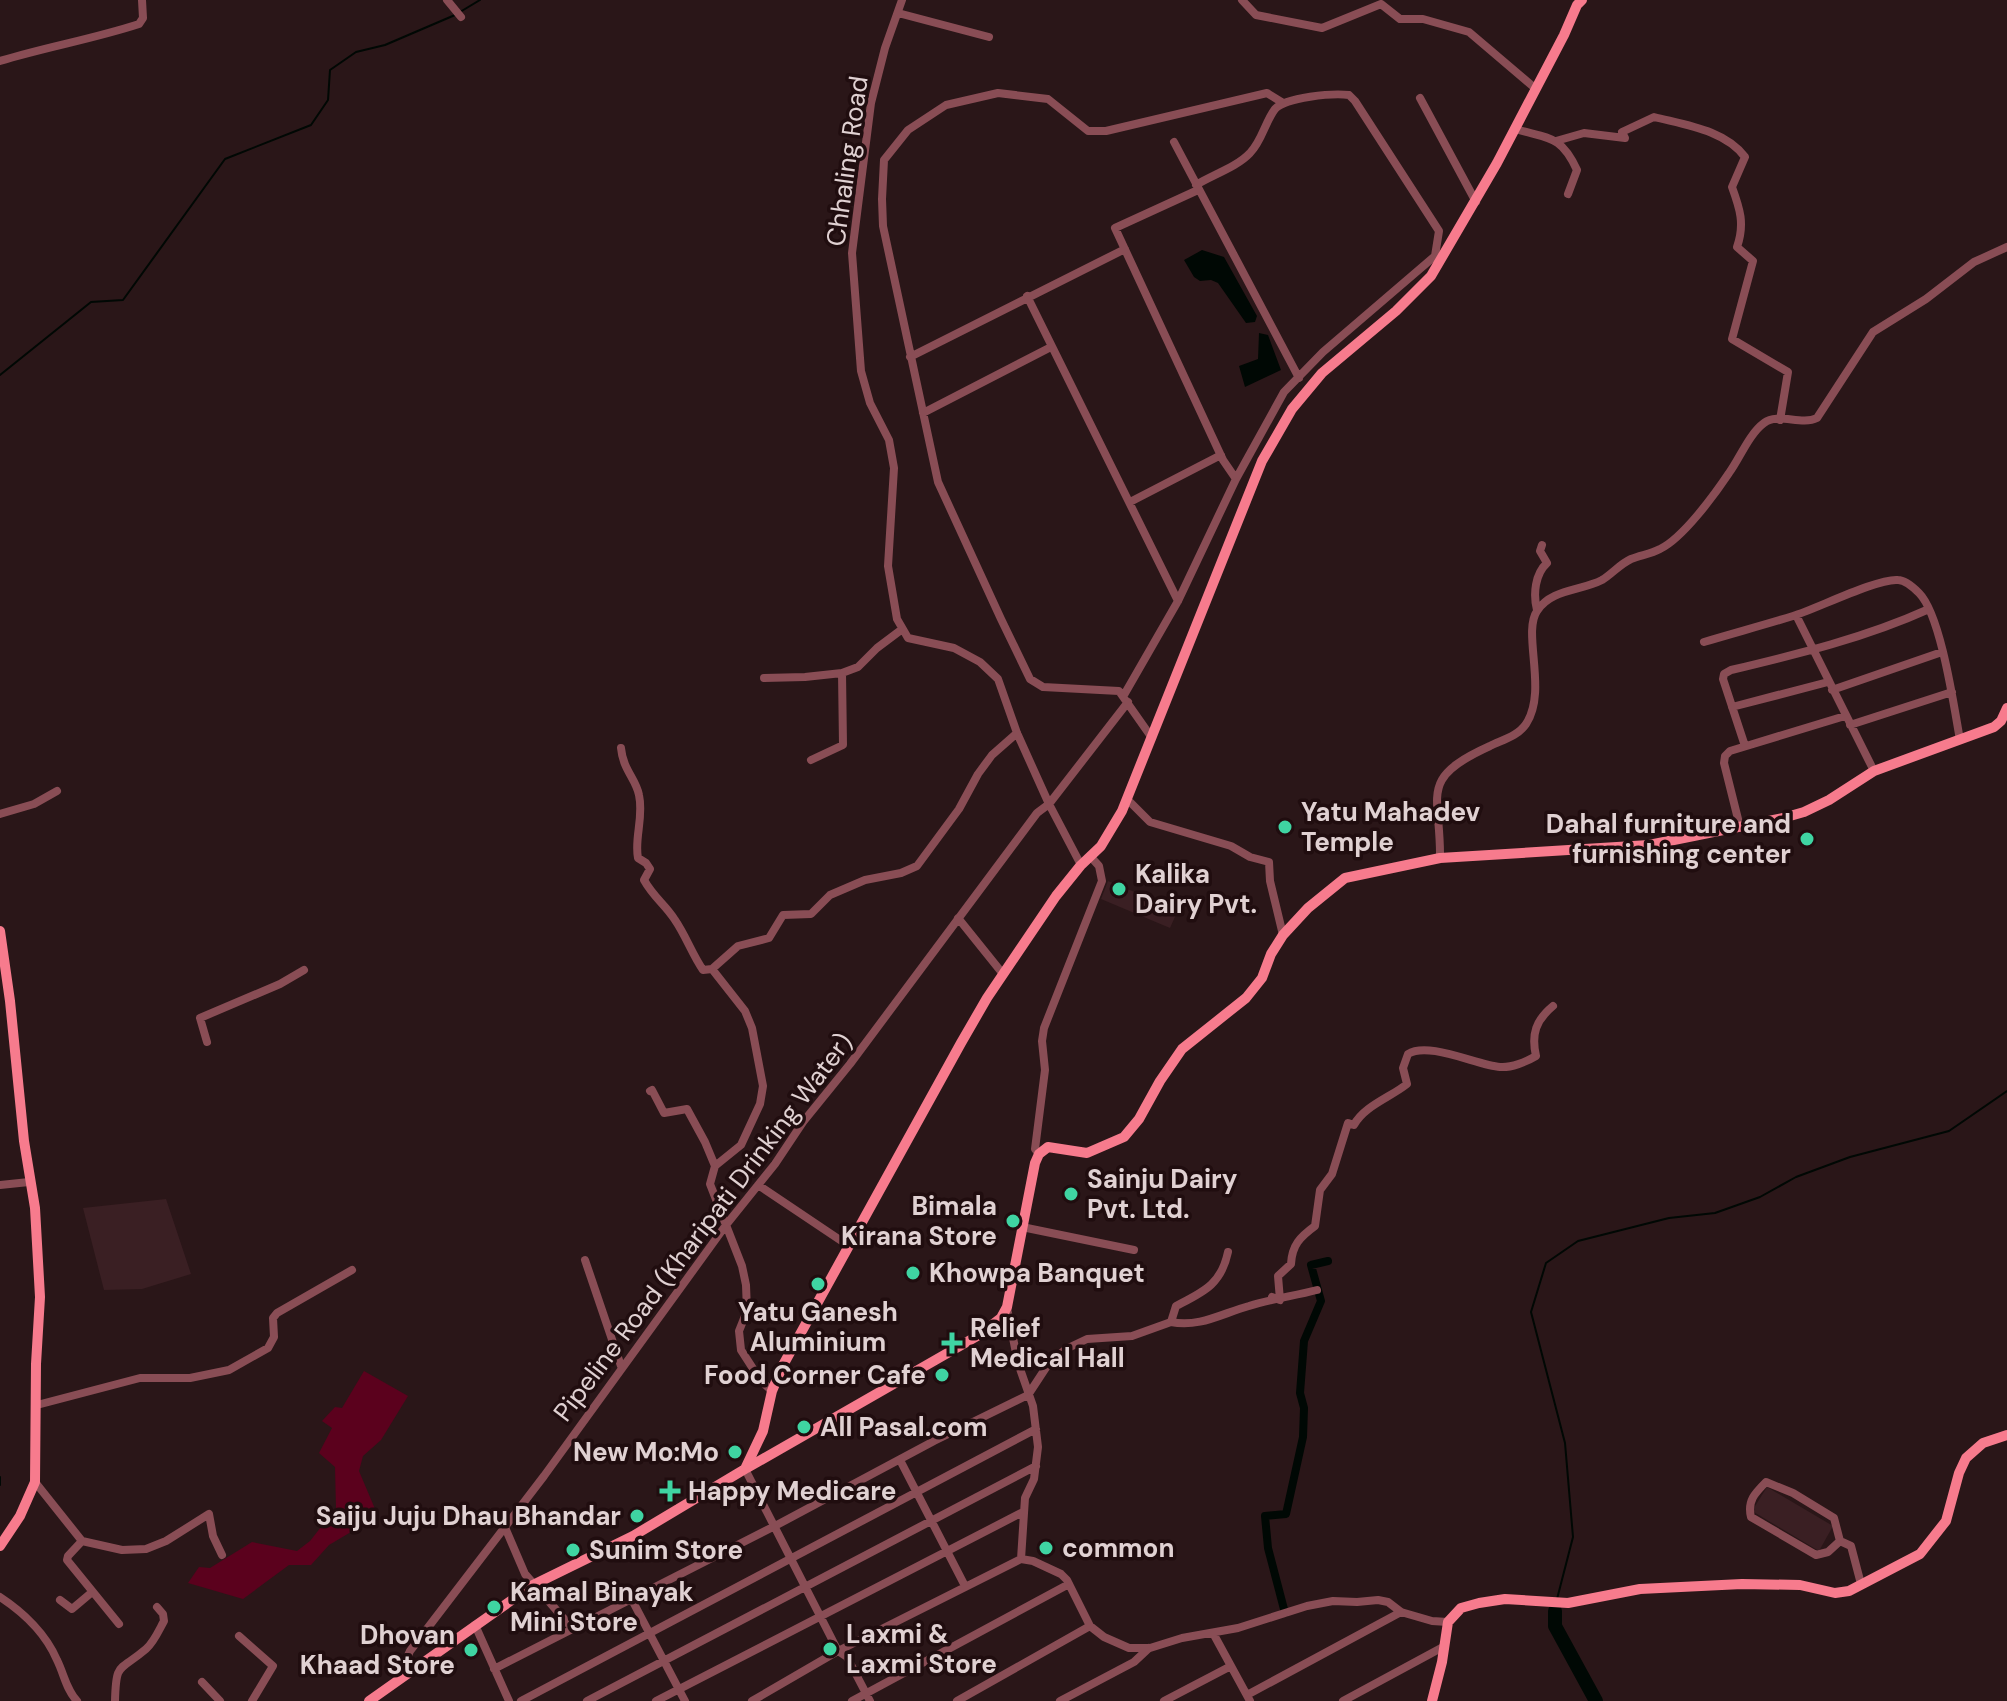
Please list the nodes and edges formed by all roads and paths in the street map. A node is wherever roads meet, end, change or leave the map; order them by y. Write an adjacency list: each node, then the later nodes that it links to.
1 (142, 0): 9 (street)
2 (902, 0): 6 (street, Chhaling Road)
3 (1242, 0): 10 (street)
4 (1579, 2): 10 (main road)
5 (449, 3): 7 (street)
6 (898, 13): 8 (street); 35 (street, Chhaling Road)
7 (461, 17)
8 (989, 37)
9 (0, 61)
10 (1536, 89): 13 (main road)
11 (1420, 98): 18 (street)
12 (1283, 103): 16 (street); 23 (street); 24 (street, Pipeline Road (Kharipati Drinking Water))
13 (1515, 129): 14 (street); 18 (main road)
14 (1556, 141): 17 (street); 26 (street)
15 (1174, 142): 16 (street)
16 (1197, 187): 20 (street); 24 (street)
17 (1568, 194)
18 (1476, 202): 48 (main road)
19 (2007, 247): 26 (street)
20 (1125, 249): 21 (street); 27 (street)
21 (1027, 296): 22 (street); 23 (street)
22 (1051, 347): 25 (street); 29 (street)
23 (910, 357): 25 (street)
24 (1299, 378): 28 (street, Pipeline Road (Kharipati Drinking Water))
25 (923, 413): 43 (street)
26 (1780, 420): 33 (street)
27 (1221, 455): 28 (street); 29 (street)
28 (1236, 479): 31 (street, Pipeline Road (Kharipati Drinking Water))
29 (1130, 502): 31 (street)
30 (1542, 545): 33 (street)
31 (1178, 601): 43 (street, Pipeline Road (Kharipati Drinking Water))
32 (1929, 609): 34 (street); 37 (street); 38 (street)
33 (1537, 610): 60 (street)
34 (1796, 615): 36 (street); 37 (street)
35 (901, 630): 39 (street); 47 (street)
36 (1704, 642)
37 (1812, 651): 41 (street); 44 (street)
38 (1942, 652): 41 (street); 42 (street)
39 (842, 673): 40 (street); 52 (street)
40 (764, 678)
41 (1830, 686): 44 (street); 46 (street)
42 (1952, 692): 46 (street); 49 (street)
43 (1126, 698): 48 (street); 56 (street, Pipeline Road (Kharipati Drinking Water))
44 (1732, 707): 50 (street)
45 (2007, 708): 49 (main road)
46 (1847, 720): 50 (street); 53 (street)
47 (1017, 733): 56 (street); 65 (street)
48 (1152, 738): 55 (main road)
49 (1960, 740): 53 (main road)
50 (1745, 746): 58 (street)
51 (621, 748): 65 (street)
52 (811, 760)
53 (1874, 771): 58 (main road)
54 (57, 791): 57 (street)
55 (1127, 799): 59 (main road); 64 (street)
56 (1049, 804): 61 (street); 62 (street, Pipeline Road (Kharipati Drinking Water))
57 (0, 814)
58 (1740, 827): 60 (main road)
59 (1090, 856): 61 (main road); 71 (street)
60 (1440, 858): 64 (main road)
61 (1081, 865): 67 (main road)
62 (958, 918): 67 (street); 75 (street, Pipeline Road (Kharipati Drinking Water))
63 (0, 931): 73 (main road)
64 (1283, 935): 71 (main road)
65 (712, 969): 72 (street)
66 (304, 970): 69 (street)
67 (1003, 974): 78 (main road)
68 (1553, 1006): 84 (street)
69 (207, 1042)
70 (650, 1091): 72 (street)
71 (1039, 1154): 77 (main road)
72 (715, 1166): 76 (street)
73 (29, 1182): 74 (street); 90 (main road)
74 (0, 1185)
75 (758, 1185): 76 (street, Pipeline Road (Kharipati Drinking Water)); 78 (street)
76 (726, 1225): 87 (street, Pipeline Road (Kharipati Drinking Water)); 88 (street)
77 (1022, 1227): 79 (street); 85 (main road)
78 (849, 1246): 88 (main road)
79 (1134, 1250)
80 (1228, 1252): 86 (street)
81 (585, 1260): 87 (street)
82 (352, 1270): 90 (street)
83 (1317, 1290): 84 (street)
84 (1276, 1299): 86 (street)
85 (1007, 1307): 89 (street); 95 (main road)
86 (1171, 1322): 89 (street)
87 (621, 1366): 100 (street, Pipeline Road (Kharipati Drinking Water))
88 (772, 1391): 95 (main road)
89 (1028, 1395): 91 (street); 93 (street)
90 (37, 1405): 96 (main road)
91 (1036, 1429): 94 (street); 97 (street)
92 (2007, 1435): 110 (main road)
93 (900, 1460): 97 (street); 101 (street)
94 (1036, 1466): 98 (street); 99 (street)
95 (745, 1469): 101 (street); 111 (main road)
96 (35, 1482): 102 (street); 104 (main road)
97 (917, 1491): 99 (street); 108 (street)
98 (1023, 1512): 105 (street); 107 (street)
99 (931, 1520): 105 (street); 113 (street)
100 (504, 1525): 111 (street); 135 (street, Pipeline Road (Kharipati Drinking Water))
101 (773, 1527): 108 (street); 116 (street)
102 (82, 1541): 106 (street); 114 (street)
103 (1840, 1541): 103 (street); 110 (street)
104 (0, 1546)
105 (946, 1552): 112 (street); 120 (street)
106 (222, 1555)
107 (1021, 1559): 109 (street); 112 (street)
108 (790, 1560): 113 (street); 126 (street)
109 (1069, 1584): 124 (street); 138 (street)
110 (1861, 1584): 121 (main road)
111 (533, 1585): 123 (main road); 125 (street)
112 (965, 1586): 131 (street)
113 (804, 1587): 120 (street); 132 (street)
114 (91, 1593): 117 (street); 122 (street)
115 (0, 1597): 140 (street)
116 (631, 1598): 125 (street); 126 (street)
117 (60, 1600)
118 (157, 1607): 141 (street)
119 (1401, 1612): 121 (street); 127 (street); 139 (street)
120 (820, 1616): 131 (street); 137 (street)
121 (1448, 1622): 129 (main road)
122 (119, 1624)
123 (475, 1625): 134 (street); 135 (main road)
124 (1090, 1626): 130 (street); 152 (street)
125 (572, 1628): 134 (street)
126 (649, 1632): 132 (street); 146 (street)
127 (1213, 1633): 130 (street); 133 (street)
128 (239, 1636): 143 (street)
129 (1443, 1647): 155 (street); 156 (main road)
130 (1150, 1648): 153 (street)
131 (838, 1651): 138 (street); 150 (street)
132 (663, 1659): 137 (street); 147 (street)
133 (1231, 1666): 139 (street); 154 (street)
134 (494, 1669): 145 (street)
135 (397, 1680): 144 (main road)
136 (202, 1682): 142 (street)
137 (679, 1690): 148 (street); 149 (street)
138 (868, 1697): 151 (street)
139 (1248, 1698)
140 (77, 1701)
141 (115, 1701)
142 (220, 1701)
143 (252, 1701)
144 (369, 1701)
145 (509, 1701)
146 (521, 1701)
147 (587, 1701)
148 (656, 1701)
149 (685, 1701)
150 (752, 1701)
151 (852, 1701)
152 (957, 1701)
153 (1062, 1701)
154 (1164, 1701)
155 (1343, 1701)
156 (1432, 1701)

